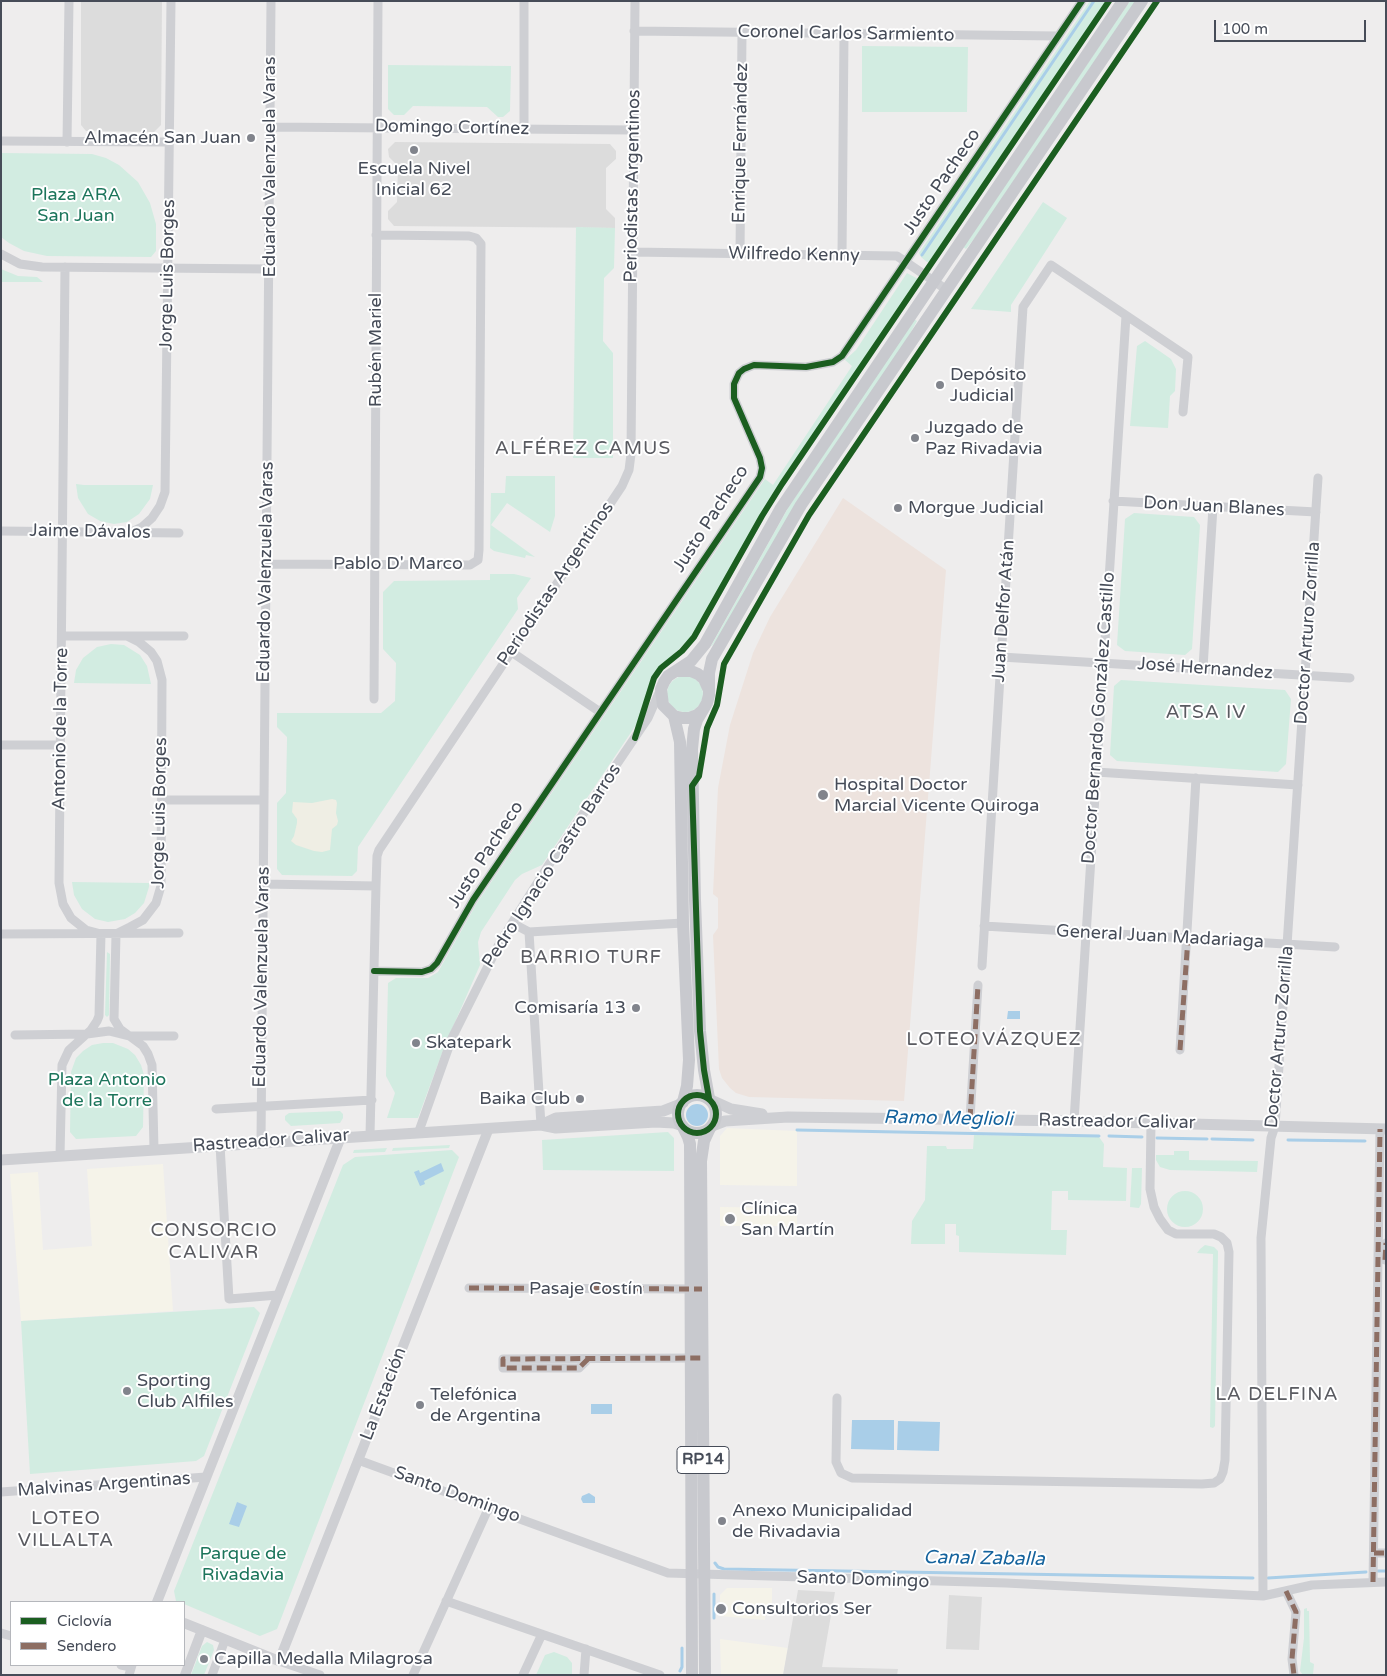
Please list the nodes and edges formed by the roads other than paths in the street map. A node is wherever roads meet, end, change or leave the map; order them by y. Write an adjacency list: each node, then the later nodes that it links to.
1 (70, 1): 19 (street)
2 (171, 1): 20 (street, Jorge Luis Borges)
3 (271, 1): 14 (street, Eduardo Valenzuela Varas)
4 (378, 1): 15 (street, Rubén Mariel)
5 (524, 1): 16 (street)
6 (635, 1): 10 (street, Periodistas Argentinos)
7 (1082, 1): 13 (street, Justo Pacheco)
8 (1123, 1): 30 (main road)
9 (1142, 1): 31 (main road)
10 (634, 31): 11 (street, Coronel Carlos Sarmiento); 17 (street, Periodistas Argentinos)
11 (742, 32): 12 (street, Coronel Carlos Sarmiento); 24 (street, Enrique Fernández)
12 (844, 34): 13 (street, Coronel Carlos Sarmiento); 25 (street)
13 (1058, 36): 26 (street, Justo Pacheco)
14 (270, 127): 15 (street, Domingo Cortínez); 29 (street, Eduardo Valenzuela Varas)
15 (376, 128): 16 (street, Domingo Cortínez); 21 (street, Rubén Mariel)
16 (524, 129): 17 (street, Domingo Cortínez)
17 (633, 130): 22 (street, Periodistas Argentinos)
18 (1, 141): 19 (street)
19 (68, 142): 20 (street)
20 (169, 142): 28 (street, Jorge Luis Borges)
21 (376, 235): 43 (street, Rubén Mariel); 43 (street, Pablo D' Marco)
22 (632, 252): 24 (street, Wilfredo Kenny); 47 (street, Periodistas Argentinos)
23 (1, 254): 27 (street)
24 (740, 254): 25 (street, Wilfredo Kenny)
25 (842, 255): 26 (street, Wilfredo Kenny)
26 (906, 262): 30 (street, Wilfredo Kenny); 58 (street, Justo Pacheco)
27 (65, 267): 28 (street); 39 (street, Antonio de la Torre)
28 (168, 268): 29 (street); 40 (street, Jorge Luis Borges)
29 (269, 269): 42 (street, Eduardo Valenzuela Varas)
30 (934, 281): 31 (street, Wilfredo Kenny); 51 (main road)
31 (947, 290): 54 (main road)
32 (1126, 316): 33 (street); 35 (street, Doctor Bernardo González Castillo); 48 (street, Juan Delfor Atán)
33 (1183, 412)
34 (1318, 478): 37 (street, Doctor Arturo Zorrilla)
35 (1113, 500): 36 (street, Don Juan Blanes); 49 (street, Doctor Bernardo González Castillo)
36 (1213, 506): 37 (street, Don Juan Blanes); 50 (street)
37 (1316, 512): 52 (street, Doctor Arturo Zorrilla)
38 (1, 531): 39 (street, Jaime Dávalos)
39 (62, 532): 40 (street, Jaime Dávalos); 44 (street, Antonio de la Torre)
40 (129, 533): 41 (street, Jaime Dávalos)
41 (178, 533)
42 (266, 564): 43 (street, Pablo D' Marco); 66 (street, Eduardo Valenzuela Varas)
43 (374, 564): 56 (street, Rubén Mariel)
44 (62, 636): 45 (street); 61 (street, Antonio de la Torre)
45 (127, 636): 46 (street); 65 (street, Jorge Luis Borges)
46 (184, 636)
47 (510, 651): 58 (street); 68 (street, Periodistas Argentinos)
48 (1001, 657): 49 (street, José Hernandez); 71 (street, Juan Delfor Atán)
49 (1103, 663): 50 (street, José Hernandez); 62 (street, Doctor Bernardo González Castillo)
50 (1203, 668): 52 (street, José Hernandez)
51 (674, 672): 54 (main road); 55 (main road)
52 (1305, 676): 53 (street, José Hernandez); 64 (street, Doctor Arturo Zorrilla)
53 (1350, 678)
54 (708, 688): 57 (main road)
55 (661, 689): 59 (main road); 69 (street, Pedro Ignacio Castro Barros)
56 (374, 699)
57 (703, 710): 59 (main road); 89 (main road)
58 (600, 712): 82 (street, Justo Pacheco)
59 (674, 716): 70 (main road)
60 (1, 745): 61 (street)
61 (61, 745): 76 (street, Antonio de la Torre)
62 (1096, 772): 63 (street); 74 (street, Doctor Bernardo González Castillo)
63 (1196, 778): 64 (street); 78 (street)
64 (1298, 785): 79 (street, Doctor Arturo Zorrilla)
65 (162, 800): 66 (street); 77 (street, Jorge Luis Borges)
66 (264, 800): 67 (street, Eduardo Valenzuela Varas)
67 (263, 884): 68 (street); 92 (street, Eduardo Valenzuela Varas)
68 (376, 886): 82 (street, Periodistas Argentinos)
69 (512, 922): 72 (street); 104 (street, Pedro Ignacio Castro Barros)
70 (683, 923): 72 (street); 91 (main road)
71 (984, 926): 74 (street, General Juan Madariaga); 81 (street, Juan Delfor Atán)
72 (529, 932): 98 (street)
73 (179, 933): 77 (street)
74 (1085, 933): 78 (street, General Juan Madariaga); 96 (street, Doctor Bernardo González Castillo)
75 (1, 934): 76 (street)
76 (100, 934): 77 (street); 84 (street)
77 (116, 934): 86 (street)
78 (1188, 938): 79 (street, General Juan Madariaga); 88 (street)
79 (1288, 944): 80 (street, General Juan Madariaga); 99 (street, Doctor Arturo Zorrilla)
80 (1335, 947)
81 (982, 966)
82 (374, 971): 90 (street, Periodistas Argentinos)
83 (978, 985): 95 (street)
84 (87, 1034): 85 (street); 86 (street); 110 (street)
85 (15, 1035)
86 (129, 1036): 87 (street); 109 (street)
87 (174, 1036)
88 (1180, 1050)
89 (710, 1099): 91 (main road); 94 (main road, Rastreador Calivar); 101 (main road)
90 (372, 1100): 92 (street, Rastreador Calivar); 105 (street, Periodistas Argentinos)
91 (682, 1103): 98 (main road, Rastreador Calivar); 100 (main road)
92 (261, 1106): 93 (street, Rastreador Calivar); 107 (street, Eduardo Valenzuela Varas)
93 (216, 1109)
94 (788, 1117): 95 (main road, Rastreador Calivar); 101 (main road, Rastreador Calivar)
95 (970, 1119): 96 (main road, Rastreador Calivar)
96 (1074, 1121): 97 (main road, Rastreador Calivar)
97 (1151, 1123): 99 (main road, Rastreador Calivar); 121 (street)
98 (541, 1125): 100 (main road, Rastreador Calivar); 102 (main road, Rastreador Calivar)
99 (1275, 1126): 103 (main road, Rastreador Calivar); 132 (street, Doctor Arturo Zorrilla)
100 (683, 1127): 101 (main road); 115 (main road, RP14)
101 (711, 1127): 115 (main road, RP14)
102 (490, 1128): 104 (main road, Rastreador Calivar); 122 (street, La Estación)
103 (1383, 1129): 113 (street)
104 (419, 1132): 105 (main road, Rastreador Calivar)
105 (370, 1135): 106 (main road, Rastreador Calivar)
106 (341, 1137): 107 (main road, Rastreador Calivar); 116 (street)
107 (261, 1142): 108 (main road, Rastreador Calivar)
108 (220, 1145): 109 (main road, Rastreador Calivar); 116 (street)
109 (154, 1149): 110 (main road, Rastreador Calivar)
110 (60, 1156): 111 (main road, Rastreador Calivar)
111 (1, 1160)
112 (1386, 1243): 113 (street)
113 (1383, 1260): 119 (street)
114 (470, 1288): 115 (street, Pasaje Costín)
115 (696, 1289): 117 (main road, RP14)
116 (278, 1295): 123 (street)
117 (696, 1358): 118 (street); 128 (main road, RP14)
118 (588, 1359): 118 (street)
119 (1376, 1396): 120 (street); 126 (street)
120 (1386, 1396)
121 (837, 1398)
122 (358, 1460): 125 (street, Santo Domingo); 140 (street, La Estación)
123 (206, 1477): 124 (street, Malvinas Argentinas); 133 (street)
124 (1, 1492)
125 (489, 1507): 128 (street, Santo Domingo); 134 (street)
126 (1374, 1553): 127 (street); 129 (street)
127 (1386, 1553)
128 (697, 1574): 132 (street, Santo Domingo); 148 (main road, RP14); 149 (main road, RP14)
129 (1373, 1582): 130 (street, Santo Domingo); 131 (street, Santo Domingo)
130 (1386, 1582)
131 (1286, 1591): 132 (street, Santo Domingo); 150 (street)
132 (1263, 1596)
133 (157, 1601)
134 (446, 1601): 137 (street); 144 (street)
135 (185, 1623): 136 (street)
136 (202, 1630): 138 (street); 141 (street)
137 (542, 1634): 139 (street); 145 (street)
138 (226, 1640): 140 (street); 142 (street)
139 (586, 1649): 146 (street); 147 (street)
140 (279, 1661): 143 (street)
141 (185, 1675)
142 (212, 1675)
143 (320, 1675)
144 (413, 1675)
145 (523, 1675)
146 (584, 1675)
147 (660, 1675)
148 (692, 1675)
149 (705, 1675)
150 (1294, 1675)

